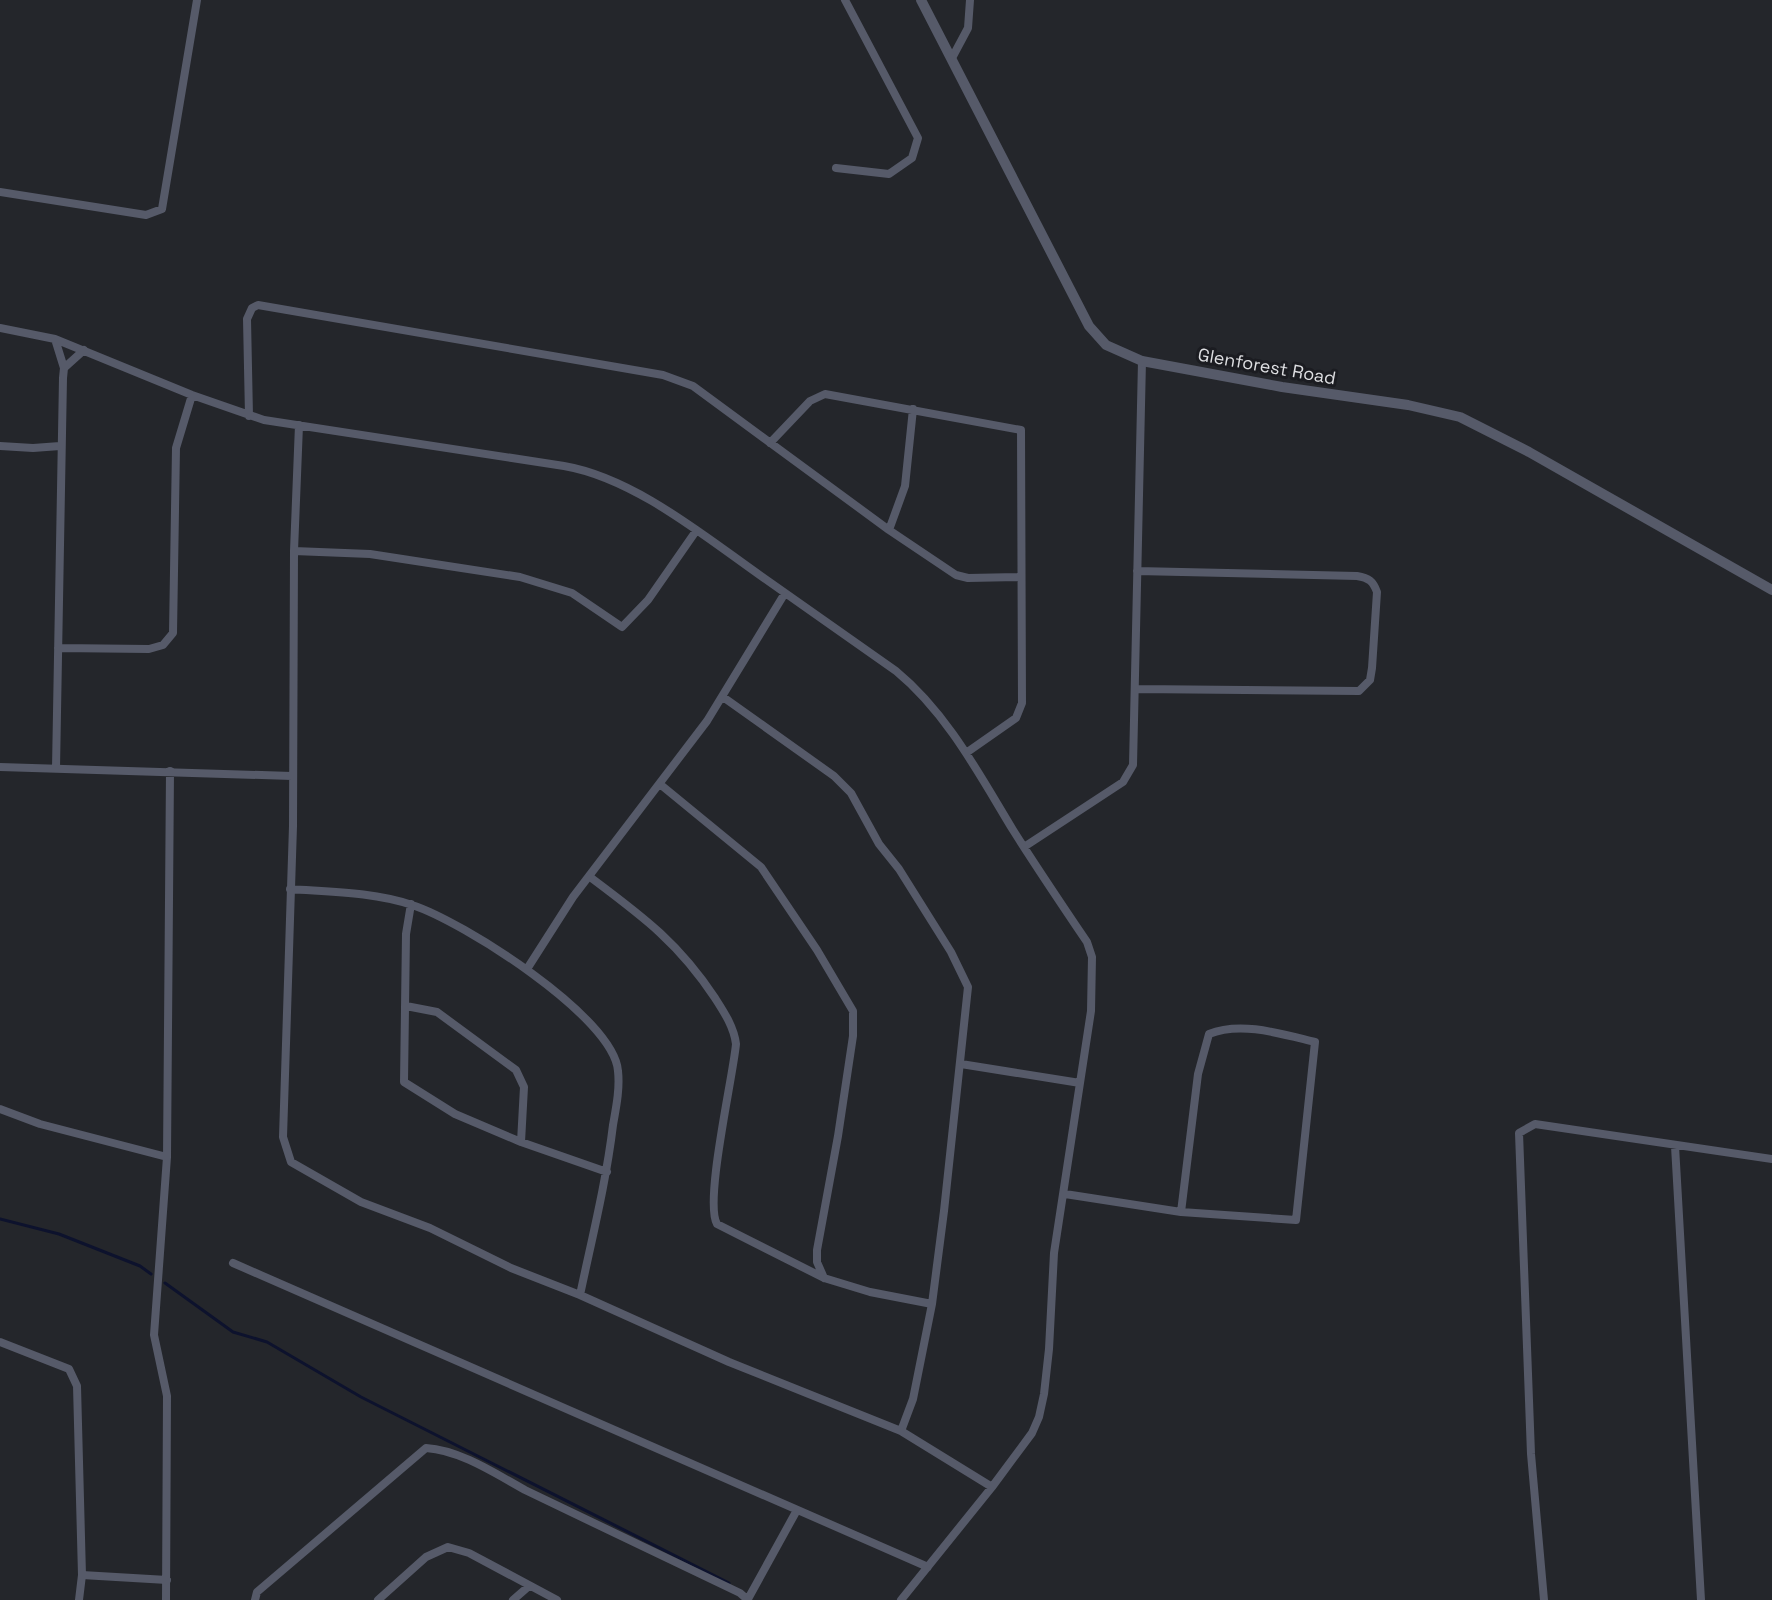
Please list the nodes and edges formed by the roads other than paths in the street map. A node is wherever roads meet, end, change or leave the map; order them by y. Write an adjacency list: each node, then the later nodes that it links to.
1 (197, 0): 7 (street)
2 (845, 0): 6 (street)
3 (921, 0): 5 (street, Glenforest Road)
4 (970, 0): 5 (street)
5 (952, 58): 11 (street, Glenforest Road)
6 (836, 168)
7 (0, 192)
8 (0, 328): 9 (street)
9 (55, 339): 10 (street); 12 (street)
10 (84, 350): 12 (street); 13 (street)
11 (1142, 361): 23 (street); 25 (street, Glenforest Road)
12 (64, 368): 19 (street)
13 (192, 395): 15 (street); 27 (street)
14 (913, 409): 17 (street); 20 (street); 24 (street)
15 (249, 416): 16 (street); 17 (street)
16 (299, 425): 21 (street); 22 (street)
17 (770, 443): 20 (street)
18 (0, 446): 19 (street)
19 (60, 446): 27 (street)
20 (889, 530): 24 (street)
21 (696, 531): 22 (street); 26 (street)
22 (294, 551): 34 (street)
23 (1137, 571): 28 (street); 28 (street)
24 (1020, 577): 30 (street)
25 (1772, 590)
26 (785, 593): 29 (street); 30 (street)
27 (58, 648): 32 (street)
28 (1136, 689): 36 (street)
29 (723, 697): 35 (street); 42 (street)
30 (966, 753): 36 (street)
31 (0, 767): 32 (street)
32 (56, 768): 33 (street)
33 (170, 771): 34 (street); 47 (street)
34 (292, 776): 38 (street)
35 (661, 784): 37 (street); 53 (street)
36 (1024, 847): 43 (street)
37 (590, 877): 40 (street); 53 (street)
38 (290, 889): 39 (street); 54 (street)
39 (411, 904): 40 (street); 41 (street)
40 (526, 969): 49 (street)
41 (406, 1006): 45 (street); 45 (street)
42 (961, 1064): 43 (street); 55 (street)
43 (1080, 1083): 50 (street)
44 (0, 1109): 47 (street)
45 (521, 1142): 49 (street)
46 (1675, 1146): 48 (street); 72 (street); 73 (street)
47 (167, 1157): 62 (street)
48 (1772, 1159)
49 (607, 1172): 54 (street)
50 (1065, 1194): 51 (street); 58 (street)
51 (1181, 1212): 51 (street)
52 (233, 1263): 59 (street)
53 (824, 1278): 55 (street)
54 (580, 1295): 57 (street)
55 (932, 1304): 57 (street)
56 (0, 1342): 61 (street)
57 (901, 1431): 58 (street)
58 (992, 1487): 60 (street)
59 (797, 1510): 60 (street); 64 (street)
60 (928, 1567): 71 (street)
61 (82, 1575): 62 (street); 65 (street)
62 (167, 1580): 66 (street)
63 (529, 1586): 68 (street); 69 (street); 70 (street)
64 (748, 1599): 67 (street)
65 (79, 1600)
66 (166, 1600)
67 (255, 1600)
68 (378, 1600)
69 (513, 1600)
70 (557, 1600)
71 (901, 1600)
72 (1544, 1600)
73 (1701, 1600)

